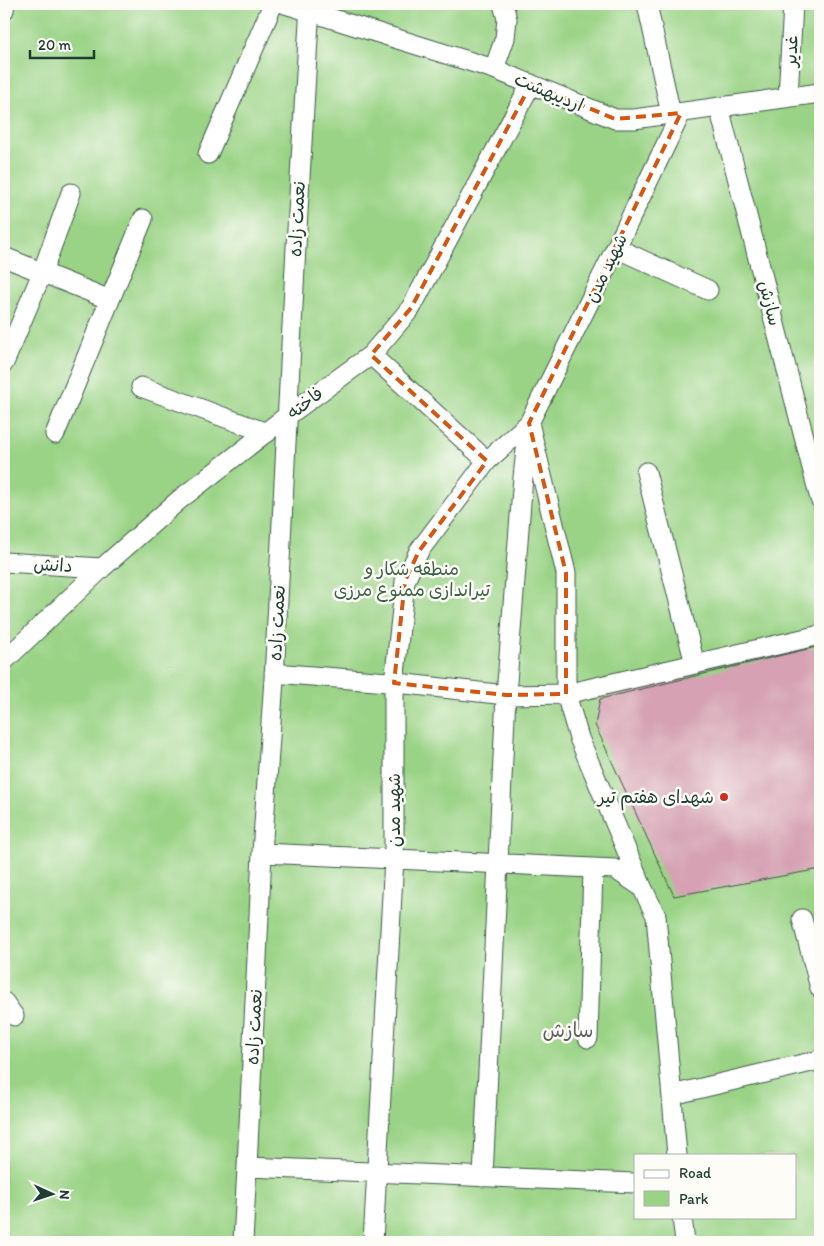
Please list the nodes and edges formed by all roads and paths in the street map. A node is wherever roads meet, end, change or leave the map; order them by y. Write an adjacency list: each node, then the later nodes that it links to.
1 (6, 4): 8 (street)
2 (273, 4): 15 (street)
3 (285, 4): 7 (street, اردیبهشت)
4 (503, 4): 9 (street)
5 (647, 4): 14 (street)
6 (794, 4): 12 (street, غدیر)
7 (310, 8): 9 (street, اردیبهشت); 26 (street, نعمت زاده)
8 (4, 10)
9 (494, 69): 10 (street, اردیبهشت)
10 (531, 84): 14 (street, اردیبهشت); 23 (street, فاخته)
11 (820, 93): 12 (street, اردیبهشت)
12 (788, 97): 13 (street, اردیبهشت)
13 (719, 107): 14 (street, اردیبهشت); 32 (street, سازش)
14 (676, 113): 18 (street, شهید مدن)
15 (208, 154)
16 (71, 194): 20 (street)
17 (144, 218): 22 (street)
18 (616, 248): 21 (street); 27 (street, شهید مدن)
19 (4, 257): 20 (street)
20 (42, 273): 22 (street); 24 (street)
21 (708, 290)
22 (110, 300): 29 (street)
23 (371, 355): 26 (street, فاخته); 30 (street)
24 (4, 363)
25 (141, 387): 28 (street)
26 (287, 416): 28 (street, فاخته); 38 (street, نعمت زاده)
27 (529, 423): 30 (street, شهید مدن); 40 (street); 41 (street, شهید مدن)
28 (267, 433): 34 (street, فاخته)
29 (54, 434)
30 (487, 462): 39 (street, شهید مدن)
31 (646, 472): 37 (street)
32 (820, 499)
33 (4, 562): 34 (street, دانش)
34 (102, 568): 36 (street, فاخته)
35 (820, 635): 37 (street)
36 (4, 661)
37 (695, 664): 40 (street)
38 (274, 673): 39 (street); 42 (street, نعمت زاده)
39 (394, 682): 41 (street); 43 (street, شهید مدن)
40 (566, 694): 41 (street); 46 (street)
41 (506, 695): 44 (street, شهید مدن)
42 (262, 853): 43 (street); 53 (street, نعمت زاده)
43 (394, 858): 44 (street); 54 (street, شهید مدن)
44 (498, 864): 45 (street); 55 (street, شهید مدن)
45 (593, 868): 46 (street); 49 (street)
46 (642, 887): 51 (street)
47 (802, 919): 48 (street)
48 (820, 988)
49 (588, 1038)
50 (820, 1060): 51 (street)
51 (672, 1095): 52 (street)
52 (677, 1154)
53 (247, 1167): 54 (street); 58 (street, نعمت زاده)
54 (377, 1173): 55 (street); 59 (street, شهید مدن)
55 (483, 1177): 56 (street)
56 (634, 1183)
57 (682, 1218): 60 (street)
58 (242, 1242)
59 (373, 1242)
60 (684, 1242)

